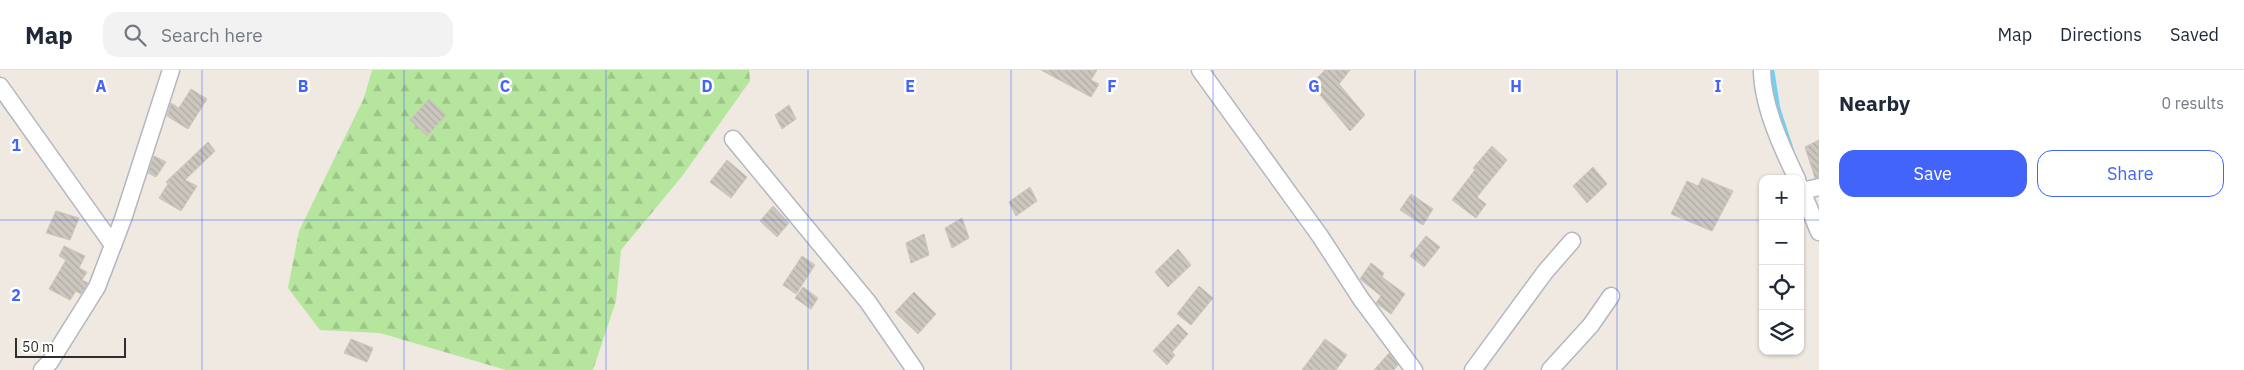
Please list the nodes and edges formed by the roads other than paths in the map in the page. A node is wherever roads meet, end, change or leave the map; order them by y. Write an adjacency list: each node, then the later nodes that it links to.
1 (171, 70): 12 (street)
2 (1200, 70): 16 (street)
3 (1762, 70): 6 (street)
4 (0, 86): 12 (street)
5 (733, 139): 15 (street)
6 (1795, 175)
7 (1804, 185): 8 (street)
8 (1819, 187)
9 (1804, 195): 10 (street)
10 (1819, 232)
11 (1572, 241): 17 (street)
12 (113, 245): 14 (street)
13 (1611, 296): 18 (street)
14 (42, 370)
15 (915, 370)
16 (1414, 370)
17 (1473, 370)
18 (1550, 370)

